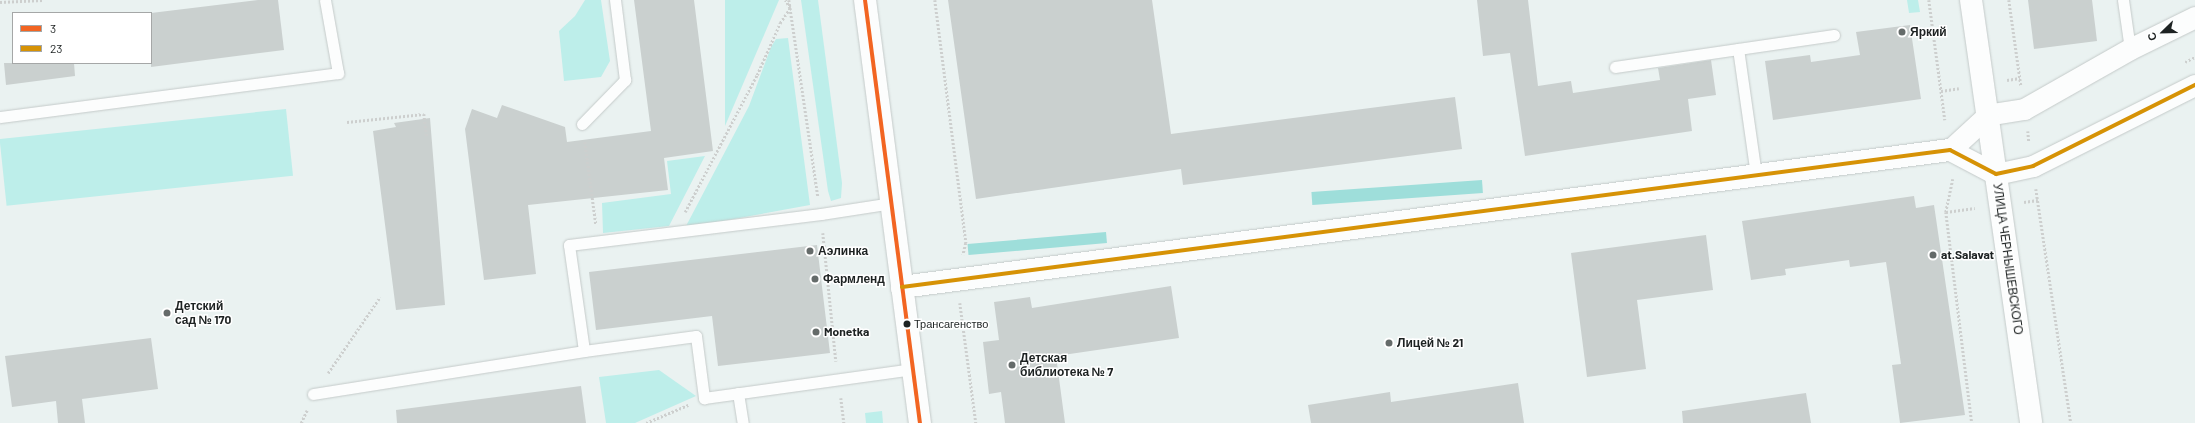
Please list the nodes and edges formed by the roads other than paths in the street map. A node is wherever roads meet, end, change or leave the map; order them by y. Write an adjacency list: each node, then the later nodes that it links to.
1 (325, 0): 13 (lane)
2 (615, 0): 14 (lane)
3 (865, 0): 18 (street)
4 (1971, 0): 12 (street, УЛИЦА ЧЕРНЫШЕВСКОГО)
5 (2123, 0): 9 (lane)
6 (2195, 17): 9 (street)
7 (1834, 35): 8 (lane)
8 (1738, 48): 10 (lane); 17 (lane)
9 (2130, 49): 12 (street)
10 (1615, 67)
11 (2195, 86): 16 (street)
12 (1988, 115): 15 (street); 16 (street, УЛИЦА ЧЕРНЫШЕВСКОГО)
13 (0, 117)
14 (582, 124)
15 (1950, 150): 16 (street); 17 (street)
16 (1996, 174): 26 (street, УЛИЦА ЧЕРНЫШЕВСКОГО)
17 (1756, 175): 19 (street)
18 (892, 203): 19 (street); 20 (lane)
19 (902, 287): 21 (street)
20 (584, 352): 22 (lane); 23 (lane)
21 (913, 369): 22 (lane); 25 (street)
22 (738, 393): 24 (lane)
23 (313, 394)
24 (743, 423)
25 (920, 423)
26 (2031, 423)

